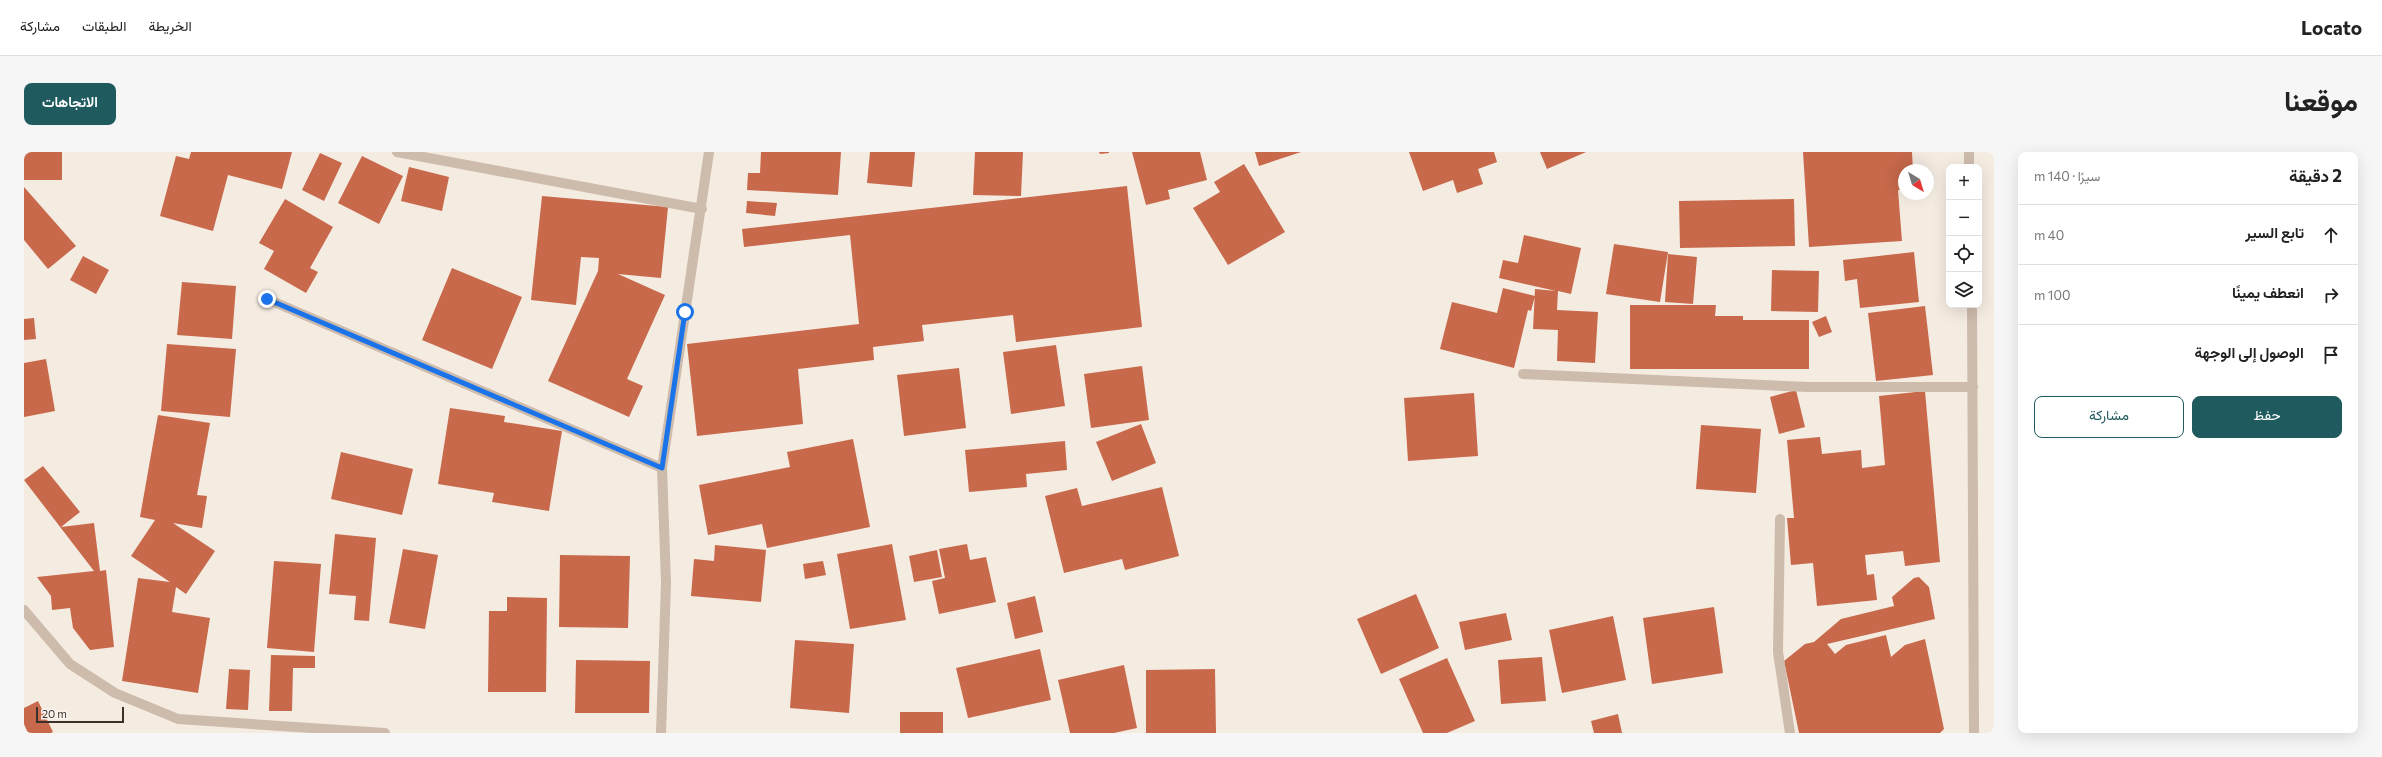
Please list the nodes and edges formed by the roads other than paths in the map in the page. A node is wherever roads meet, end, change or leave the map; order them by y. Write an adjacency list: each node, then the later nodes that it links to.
1 (397, 152): 5 (street)
2 (709, 152): 5 (street)
3 (1969, 152): 4 (street)
4 (1969, 164)
5 (702, 209): 10 (street)
6 (267, 299): 10 (street)
7 (1972, 308): 9 (street)
8 (1523, 374): 9 (street)
9 (1973, 387): 16 (street)
10 (662, 468): 14 (street)
11 (1780, 519): 15 (street)
12 (24, 610): 13 (street)
13 (385, 733)
14 (661, 733)
15 (1790, 733)
16 (1974, 733)

